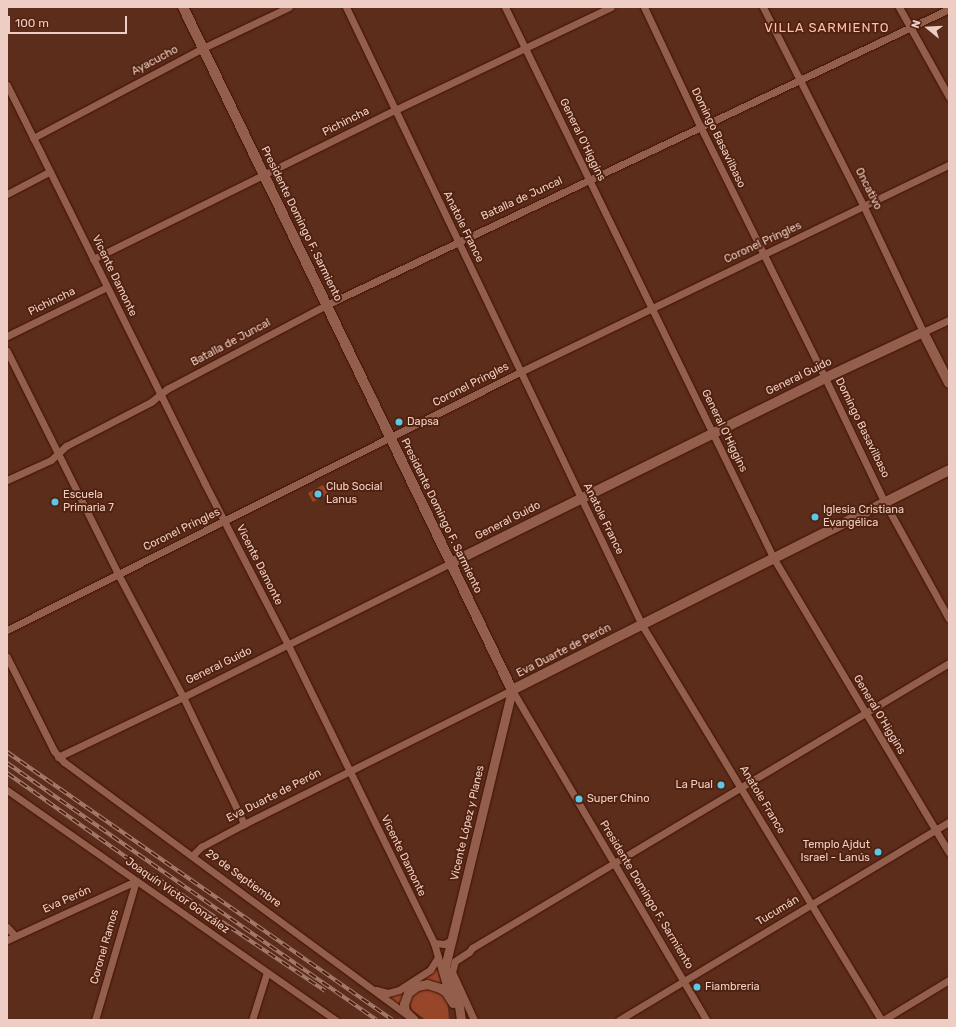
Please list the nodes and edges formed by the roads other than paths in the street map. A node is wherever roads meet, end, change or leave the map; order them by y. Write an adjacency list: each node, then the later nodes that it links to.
1 (183, 7): 11 (main road, Presidente Domingo F. Sarmiento)
2 (289, 7): 11 (street, Ayacucho)
3 (346, 7): 16 (street, Anatole France)
4 (505, 7): 12 (street, General O'Higgins)
5 (611, 7): 12 (street, Pichincha)
6 (644, 7): 17 (street, Domingo Basavilbaso)
7 (763, 7): 13 (street, Oncativo)
8 (899, 7): 10 (street)
9 (949, 9): 10 (street, Batalla de Juncal)
10 (910, 27): 13 (street, Batalla de Juncal); 15 (street)
11 (203, 48): 18 (street, Ayacucho); 21 (main road, Presidente Domingo F. Sarmiento)
12 (525, 48): 16 (street, Pichincha); 22 (street, General O'Higgins)
13 (799, 81): 17 (street, Batalla de Juncal); 24 (street, Oncativo)
14 (7, 85): 18 (street, Vicente Damonte)
15 (949, 97)
16 (395, 110): 21 (street, Pichincha); 25 (street, Anatole France)
17 (700, 126): 22 (street, Batalla de Juncal); 26 (street, Domingo Basavilbaso)
18 (33, 138): 20 (street, Vicente Damonte)
19 (949, 165): 24 (street, Coronel Pringles)
20 (50, 172): 23 (street); 27 (street, Vicente Damonte)
21 (264, 176): 27 (street, Pichincha); 29 (main road, Presidente Domingo F. Sarmiento)
22 (589, 179): 25 (street, Batalla de Juncal); 30 (street, General O'Higgins)
23 (7, 194)
24 (864, 207): 26 (street, Coronel Pringles); 32 (street, Oncativo)
25 (458, 242): 29 (street, Batalla de Juncal); 35 (street, Anatole France)
26 (763, 255): 30 (street, Coronel Pringles); 36 (street, Domingo Basavilbaso)
27 (93, 259): 28 (street, Vicente Damonte)
28 (107, 287): 33 (street, Pichincha); 38 (street, Vicente Damonte)
29 (326, 305): 38 (street, Batalla de Juncal); 40 (main road, Presidente Domingo F. Sarmiento)
30 (652, 308): 35 (street, Coronel Pringles); 39 (street, General O'Higgins)
31 (949, 320): 32 (street, General Guido)
32 (923, 332): 36 (main road, General Guido); 37 (main road, Oncativo)
33 (7, 336)
34 (7, 351): 41 (street)
35 (520, 372): 40 (street, Coronel Pringles); 44 (street, Anatole France)
36 (825, 378): 39 (main road, General Guido); 45 (street, Domingo Basavilbaso)
37 (949, 383)
38 (160, 395): 41 (street, Batalla de Juncal); 46 (street, Vicente Damonte)
39 (713, 433): 44 (main road, General Guido); 47 (street, General O'Higgins)
40 (390, 438): 46 (street, Coronel Pringles); 48 (main road, Presidente Domingo F. Sarmiento)
41 (58, 453): 43 (street, Batalla de Juncal); 49 (street)
42 (949, 470): 45 (main road, Eva Duarte de Perón)
43 (7, 480)
44 (581, 498): 48 (main road, General Guido); 51 (street, Anatole France)
45 (885, 503): 47 (main road, Eva Duarte de Perón); 50 (street, Domingo Basavilbaso)
46 (224, 522): 49 (street, Coronel Pringles); 53 (street, Vicente Damonte)
47 (774, 559): 51 (main road, Eva Duarte de Perón); 58 (street, General O'Higgins)
48 (451, 563): 53 (street, General Guido); 56 (main road, Presidente Domingo F. Sarmiento)
49 (118, 574): 52 (street, Coronel Pringles); 57 (street)
50 (949, 619)
51 (642, 625): 56 (main road, Eva Duarte de Perón); 61 (street, Anatole France)
52 (7, 630)
53 (288, 645): 57 (street, General Guido); 60 (street, Vicente Damonte)
54 (7, 657): 59 (street)
55 (949, 663): 58 (street)
56 (512, 690): 60 (street, Eva Duarte de Perón); 68 (street, Presidente Domingo F. Sarmiento); 74 (street, Vicente López y Planes)
57 (183, 697): 59 (street, General Guido); 64 (street)
58 (866, 714): 61 (street); 65 (street, General O'Higgins)
59 (58, 757): 67 (street, 29 de Septiembre)
60 (350, 771): 64 (street, Eva Duarte de Perón); 75 (street, Vicente Damonte)
61 (741, 787): 68 (street); 70 (street, Anatole France)
62 (7, 790): 69 (street, Joaquín Víctor González)
63 (949, 822): 65 (street, Tucumán)
64 (244, 824): 67 (street, Eva Duarte de Perón)
65 (936, 830): 66 (street, General O'Higgins); 70 (street, Tucumán)
66 (949, 852)
67 (192, 856): 80 (street, 29 de Septiembre)
68 (613, 862): 76 (street); 79 (street, Presidente Domingo F. Sarmiento)
69 (136, 881): 72 (street, Eva Perón); 77 (street, Joaquín Víctor González); 83 (street, Coronel Ramos)
70 (810, 904): 79 (street, Tucumán); 91 (street, Anatole France)
71 (7, 927): 72 (street)
72 (15, 936): 73 (street, Eva Perón)
73 (7, 940)
74 (452, 940): 75 (street); 76 (street, Vicente López y Planes)
75 (434, 943): 76 (street, Vicente Damonte)
76 (445, 962): 80 (street); 81 (street, Vicente Damonte); 87 (street); 88 (street, Vicente Damonte)
77 (267, 972): 84 (street); 85 (street, Joaquín Víctor González)
78 (949, 980): 91 (street)
79 (683, 981): 89 (street, Tucumán); 90 (street, Presidente Domingo F. Sarmiento)
80 (373, 989): 82 (street, 29 de Septiembre)
81 (449, 996): 82 (street); 86 (street)
82 (411, 1018)
83 (95, 1020)
84 (252, 1020)
85 (335, 1020)
86 (455, 1020)
87 (461, 1020)
88 (474, 1020)
89 (619, 1020)
90 (706, 1020)
91 (882, 1020)

